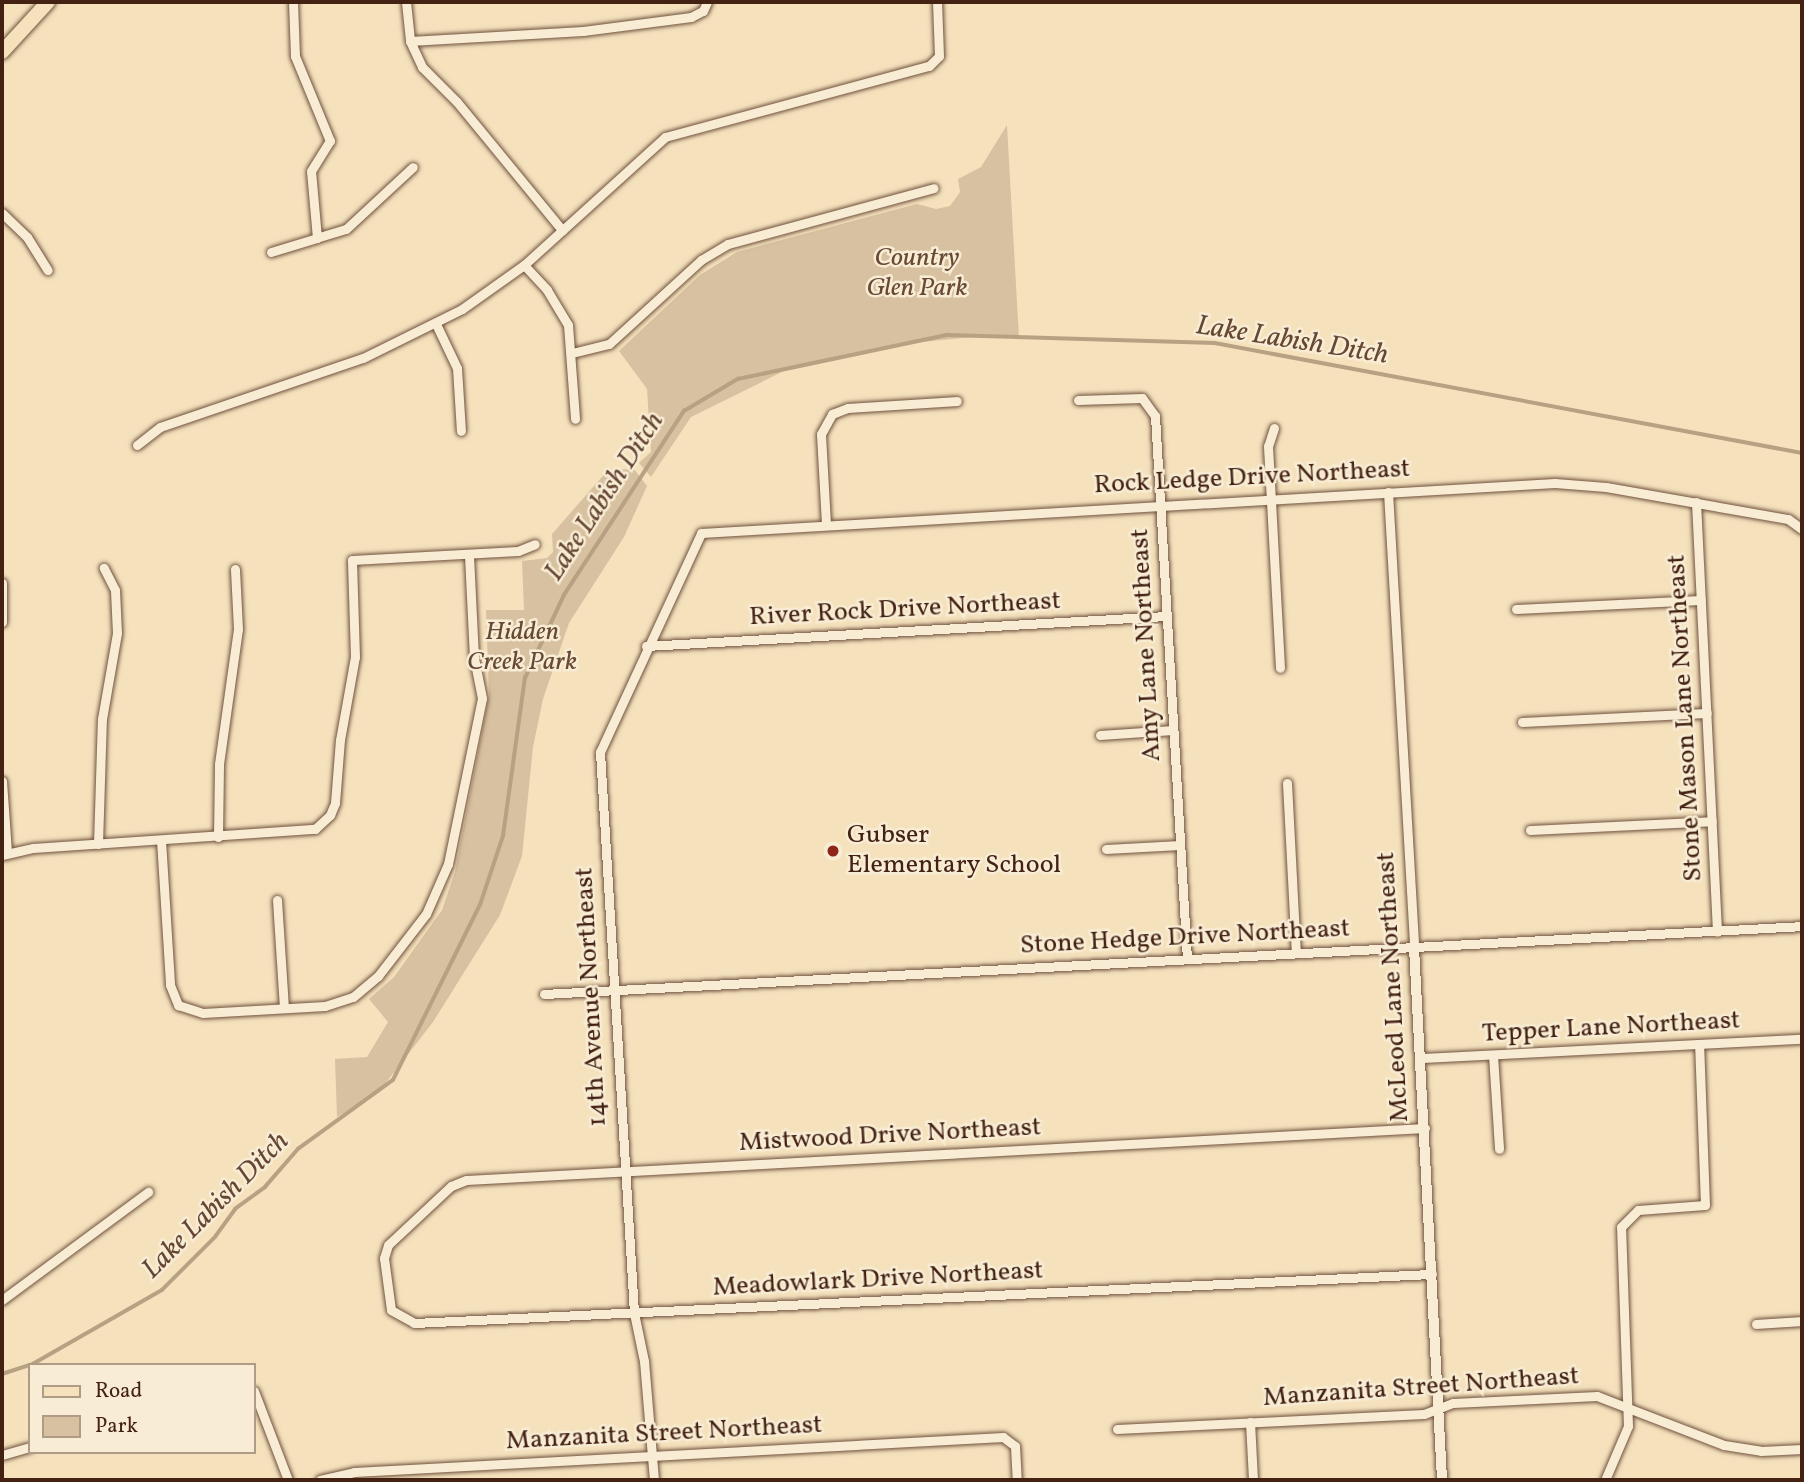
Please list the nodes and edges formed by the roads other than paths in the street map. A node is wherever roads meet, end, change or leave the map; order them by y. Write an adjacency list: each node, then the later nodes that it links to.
1 (48, 2): 7 (main road)
2 (293, 2): 12 (street)
3 (406, 2): 6 (street)
4 (707, 2): 6 (street)
5 (937, 2): 11 (street)
6 (410, 41): 11 (street)
7 (2, 52)
8 (413, 167): 12 (street)
9 (934, 188): 17 (street)
10 (2, 213): 15 (street)
11 (562, 230): 14 (street)
12 (316, 238): 13 (street)
13 (271, 252)
14 (524, 265): 16 (street); 17 (street)
15 (48, 270)
16 (436, 324): 22 (street); 23 (street)
17 (572, 353): 20 (street)
18 (1078, 400): 27 (street, Amy Lane Northeast)
19 (957, 401): 28 (street)
20 (575, 419)
21 (1274, 428): 25 (street)
22 (461, 431)
23 (137, 444)
24 (1388, 492): 25 (street, Rock Ledge Drive Northeast); 26 (street, Rock Ledge Drive Northeast); 59 (street, McLeod Lane Northeast)
25 (1271, 498): 27 (street, Rock Ledge Drive Northeast); 41 (street)
26 (1696, 502): 29 (street, Rock Ledge Drive Northeast); 36 (street, Stone Mason Lane Northeast)
27 (1160, 505): 28 (street, Rock Ledge Drive Northeast); 38 (street, Amy Lane Northeast)
28 (826, 524): 30 (street, Rock Ledge Drive Northeast)
29 (1802, 527)
30 (701, 533): 40 (street, 14th Avenue Northeast)
31 (536, 544): 32 (street)
32 (469, 554): 50 (street); 64 (street)
33 (104, 568): 52 (street)
34 (234, 569): 50 (street)
35 (2, 583): 39 (street)
36 (1701, 600): 37 (street); 42 (street, Stone Mason Lane Northeast)
37 (1516, 609)
38 (1167, 616): 40 (street, River Rock Drive Northeast); 44 (street, Amy Lane Northeast)
39 (2, 622)
40 (646, 646): 62 (street, 14th Avenue Northeast)
41 (1280, 668)
42 (1706, 713): 43 (street); 48 (street, Stone Mason Lane Northeast)
43 (1522, 722)
44 (1173, 730): 45 (street); 53 (street, Amy Lane Northeast)
45 (1100, 734)
46 (2, 780): 55 (street)
47 (1287, 783): 60 (street)
48 (1712, 821): 49 (street); 58 (street, Stone Mason Lane Northeast)
49 (1530, 830)
50 (218, 837): 51 (street)
51 (162, 840): 52 (street); 64 (street)
52 (98, 844): 55 (street)
53 (1180, 845): 54 (street); 61 (street, Amy Lane Northeast)
54 (1106, 849)
55 (5, 854)
56 (277, 900): 64 (street)
57 (1802, 926): 58 (street, Stone Hedge Drive Northeast)
58 (1717, 931): 59 (street, Stone Hedge Drive Northeast)
59 (1414, 947): 60 (street, Stone Hedge Drive Northeast); 68 (street, McLeod Lane Northeast)
60 (1296, 953): 61 (street, Stone Hedge Drive Northeast)
61 (1187, 959): 62 (street, Stone Hedge Drive Northeast)
62 (612, 990): 63 (street, Stone Hedge Drive Northeast); 71 (street, 14th Avenue Northeast)
63 (544, 994)
64 (284, 1008)
65 (1802, 1039): 66 (street, Tepper Lane Northeast)
66 (1699, 1045): 67 (street, Tepper Lane Northeast); 80 (street)
67 (1493, 1055): 68 (street, Tepper Lane Northeast); 70 (street)
68 (1422, 1058): 69 (street, McLeod Lane Northeast)
69 (1425, 1128): 71 (street, Mistwood Drive Northeast); 74 (street, McLeod Lane Northeast)
70 (1499, 1149)
71 (624, 1172): 73 (street, Mistwood Drive Northeast); 76 (street, 14th Avenue Northeast)
72 (148, 1192): 75 (street)
73 (385, 1250): 76 (street, Meadowlark Drive Northeast)
74 (1433, 1274): 76 (street, Meadowlark Drive Northeast); 81 (street, McLeod Lane Northeast)
75 (2, 1300)
76 (634, 1313): 87 (street, 14th Avenue Northeast)
77 (1802, 1321): 78 (street)
78 (1756, 1324)
79 (256, 1396): 88 (street)
80 (1629, 1405): 81 (street, Manzanita Street Northeast); 85 (street, Manzanita Street Northeast); 94 (street)
81 (1439, 1409): 82 (street, Manzanita Street Northeast); 93 (street, McLeod Lane Northeast)
82 (1250, 1422): 83 (street, Manzanita Street Northeast); 92 (street)
83 (1117, 1429)
84 (28, 1448): 86 (street)
85 (1802, 1449)
86 (2, 1455)
87 (652, 1455): 89 (street, Manzanita Street Northeast); 90 (street, 14th Avenue Northeast); 91 (street, Manzanita Street Northeast)
88 (288, 1480)
89 (320, 1480)
90 (654, 1480)
91 (1017, 1480)
92 (1253, 1480)
93 (1442, 1480)
94 (1605, 1480)

